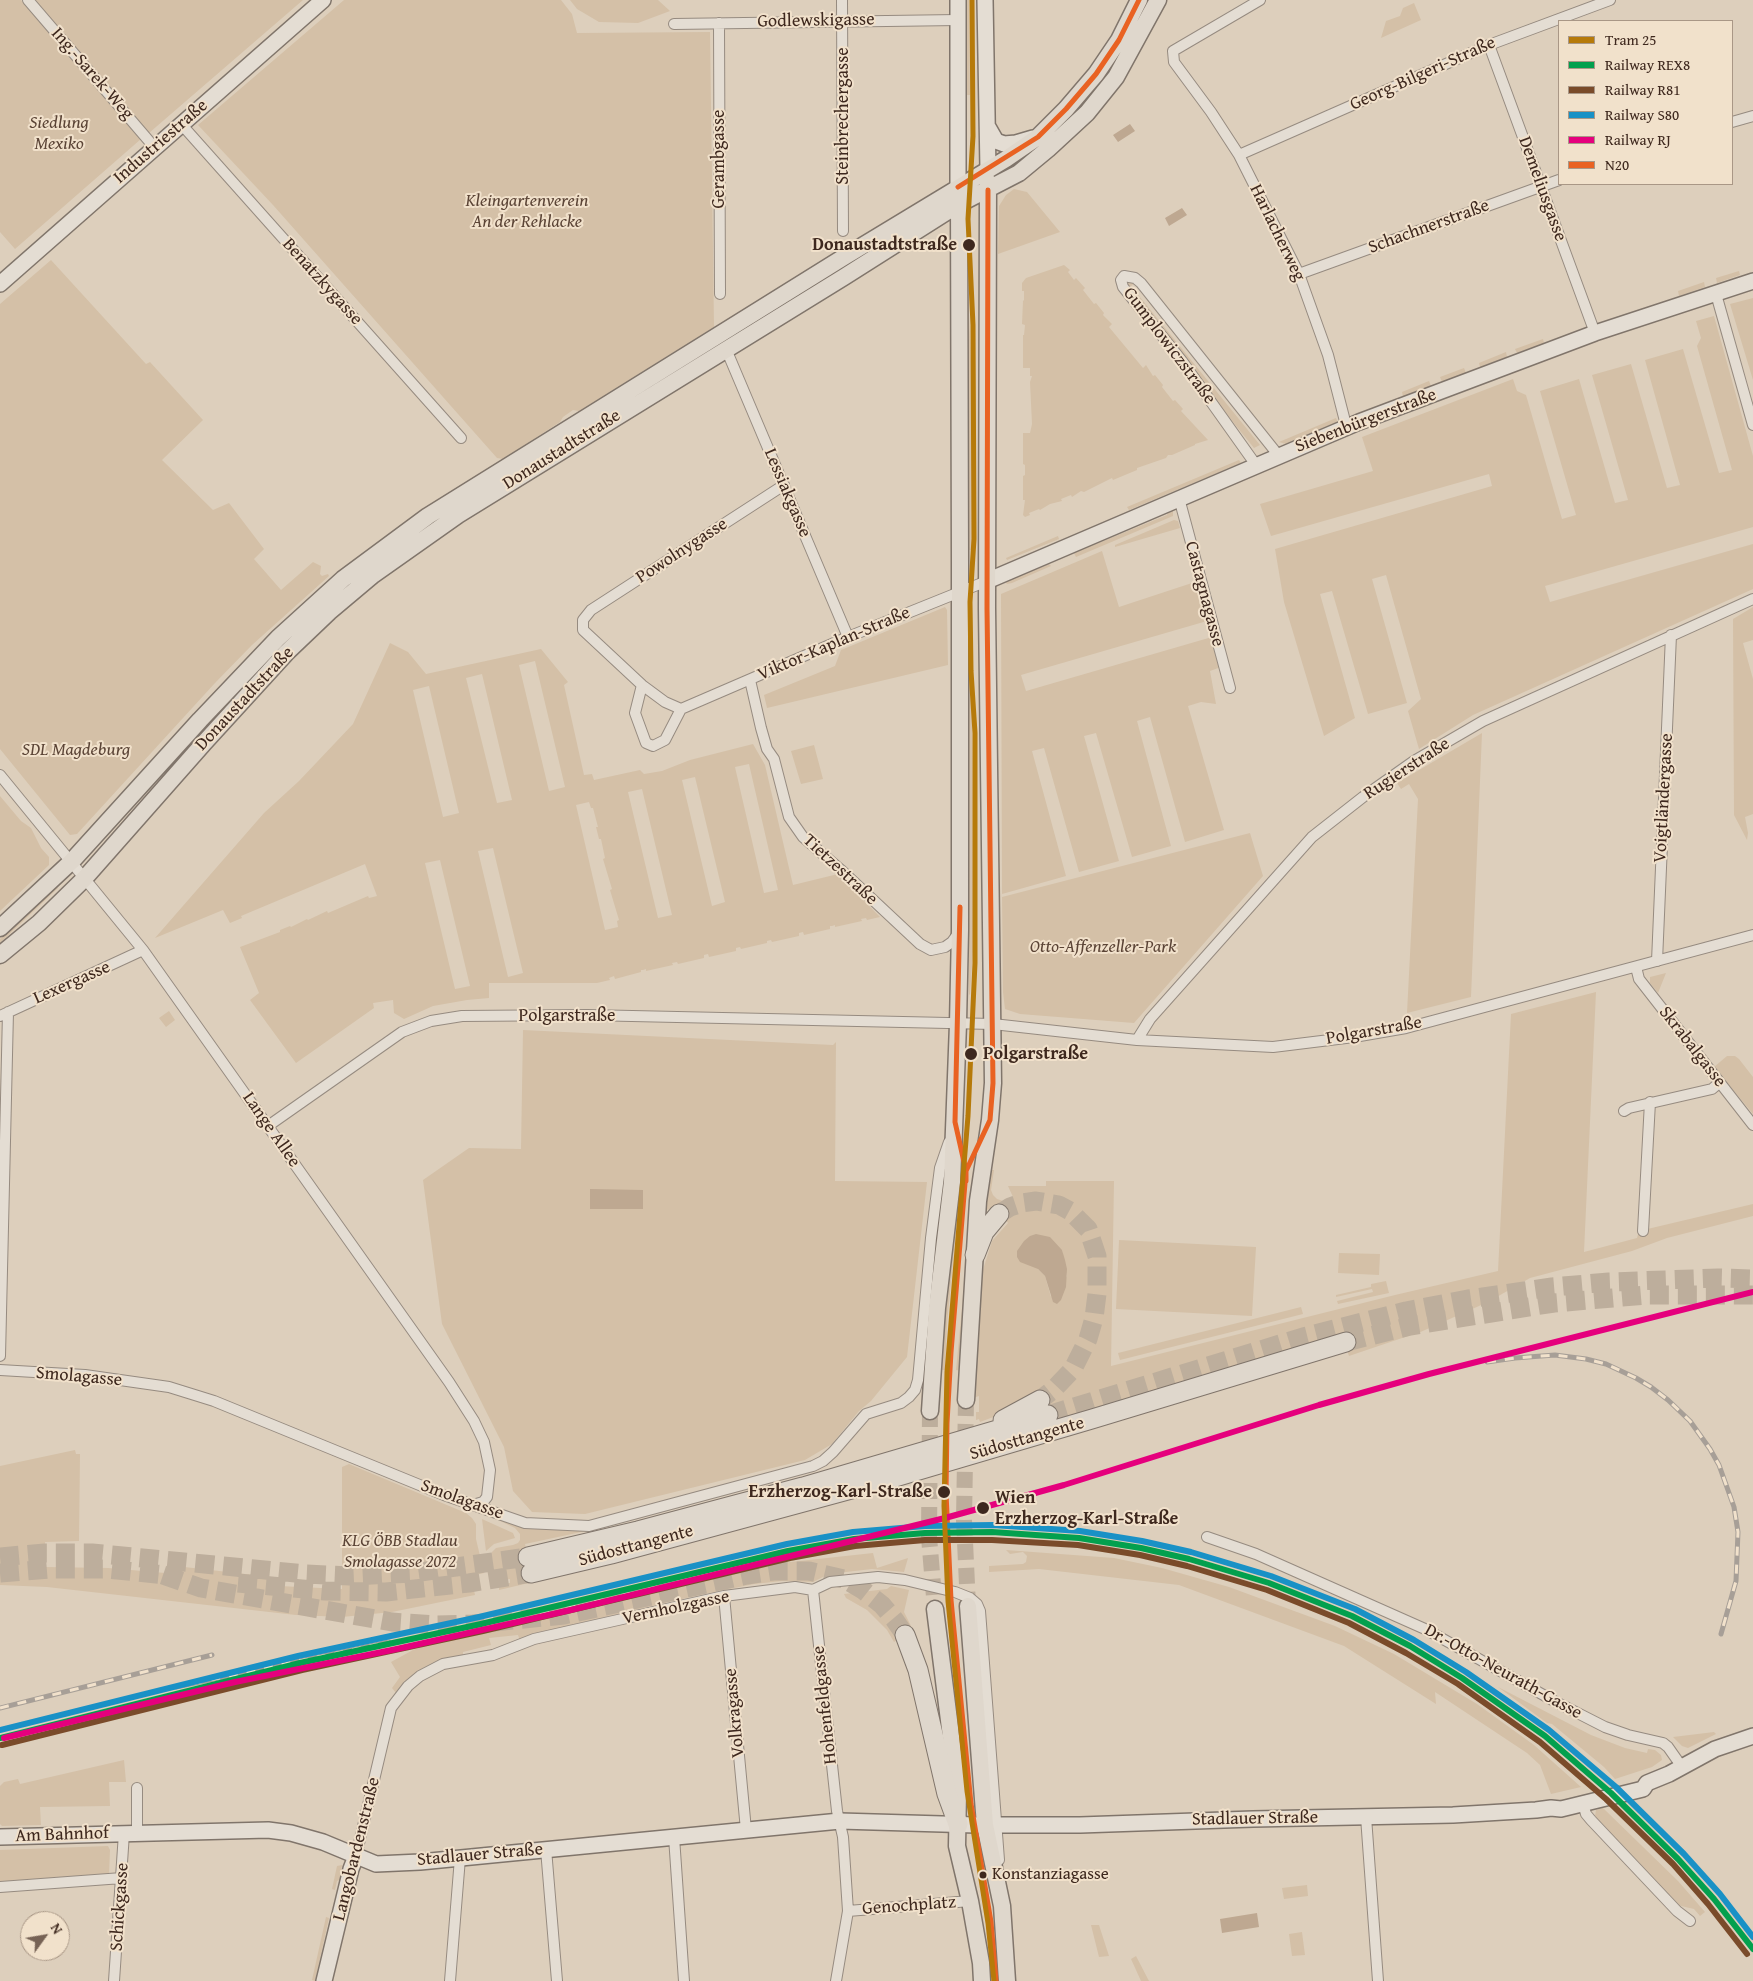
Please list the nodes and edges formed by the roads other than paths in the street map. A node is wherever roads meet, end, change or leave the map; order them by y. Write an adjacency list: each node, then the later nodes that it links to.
1 (28, 0): 20 (street, Ing.-Sarek-Weg)
2 (323, 0): 17 (street, Industriestraße)
3 (842, 0): 10 (street, Steinbrechergasse)
4 (958, 0): 11 (street)
5 (985, 0): 18 (street)
6 (1139, 0): 19 (main road, Donaustadtstraße)
7 (1158, 0): 26 (main road, Donaustadtstraße)
8 (1260, 0): 21 (street, Harlacherweg)
9 (1610, 0): 14 (street, Georg-Bilgeri-Straße)
10 (842, 20): 11 (street, Godlewskigasse); 12 (street, Godlewskigasse); 28 (street, Steinbrechergasse)
11 (958, 20): 25 (street)
12 (719, 23): 13 (street, Godlewskigasse); 32 (street, Gerambgasse)
13 (674, 24)
14 (1489, 45): 21 (street, Georg-Bilgeri-Straße); 24 (street, Demeliusgasse)
15 (1753, 116): 16 (street)
16 (1733, 122)
17 (182, 125): 20 (street, Industriestraße); 38 (street, Benatzkygasse)
18 (987, 126): 19 (street); 22 (street)
19 (1038, 137): 22 (main road, Donaustadtstraße)
20 (155, 148): 31 (street, Industriestraße)
21 (1239, 155): 29 (street, Harlacherweg)
22 (988, 170): 25 (main road, Donaustadtstraße); 26 (main road)
23 (1558, 180): 24 (street, Schachnerstraße)
24 (1542, 186): 29 (street, Schachnerstraße); 34 (street, Demeliusgasse)
25 (958, 187): 27 (main road); 53 (main road, Donaustadtstraße)
26 (988, 190): 27 (main road, Donaustadtstraße); 43 (main road)
27 (959, 204): 35 (main road, Donaustadtstraße); 44 (main road)
28 (843, 231)
29 (1299, 274): 37 (street, Harlacherweg)
30 (1753, 281): 33 (street, Siebenbürgerstraße)
31 (0, 284)
32 (720, 294)
33 (1716, 294): 34 (street, Siebenbürgerstraße); 36 (street)
34 (1596, 333): 37 (street, Siebenbürgerstraße)
35 (726, 349): 41 (street, Lessiakgasse); 54 (main road, Donaustadtstraße)
36 (1753, 425)
37 (1347, 428): 39 (street, Siebenbürgerstraße)
38 (461, 438)
39 (1279, 456): 40 (street, Siebenbürgerstraße); 40 (street, Gumplowiczstraße)
40 (1256, 465): 42 (street, Siebenbürgerstraße)
41 (784, 485): 47 (street, Lessiakgasse); 49 (street, Powolnygasse)
42 (1179, 498): 43 (street, Siebenbürgerstraße); 50 (street, Castagnagasse)
43 (987, 581): 44 (street, Viktor-Kaplan-Straße); 64 (main road)
44 (959, 592): 47 (street, Viktor-Kaplan-Straße); 56 (main road)
45 (1753, 599): 46 (street, Rugierstraße)
46 (1672, 635): 60 (street, Voigtländergasse); 65 (street, Rugierstraße)
47 (848, 637): 48 (street, Viktor-Kaplan-Straße)
48 (750, 680): 51 (street, Viktor-Kaplan-Straße); 56 (street, Tietzestraße)
49 (642, 685): 51 (street); 51 (street)
50 (1230, 688)
51 (681, 709)
52 (0, 775): 53 (street, Lange Allee)
53 (72, 861): 54 (street, Lange Allee); 55 (main road, Donaustadtstraße)
54 (84, 879): 58 (street, Lange Allee); 59 (main road, Donaustadtstraße)
55 (0, 928)
56 (960, 930): 63 (main road)
57 (1753, 935): 60 (street, Polgarstraße)
58 (143, 950): 62 (street, Lexergasse); 71 (street, Lange Allee)
59 (0, 955)
60 (1657, 961): 61 (street, Polgarstraße)
61 (1636, 967): 65 (street, Polgarstraße); 66 (street, Skrabalgasse)
62 (4, 1014): 76 (street)
63 (958, 1024): 64 (street, Polgarstraße); 69 (main road); 71 (street, Polgarstraße)
64 (992, 1024): 65 (street, Polgarstraße); 74 (main road)
65 (1136, 1040)
66 (1719, 1083): 67 (street); 70 (street, Skrabalgasse)
67 (1650, 1102): 68 (street); 73 (street)
68 (1624, 1111)
69 (955, 1122): 80 (main road); 81 (street, Smolagasse)
70 (1753, 1125)
71 (268, 1126): 81 (street, Lange Allee)
72 (999, 1214): 74 (highway)
73 (1642, 1231)
74 (975, 1255): 78 (main road)
75 (1346, 1342): 79 (highway, Südosttangente)
76 (0, 1356)
77 (0, 1370): 81 (street, Smolagasse)
78 (966, 1400)
79 (1044, 1408)
80 (930, 1411)
81 (476, 1504)
82 (1207, 1537): 90 (street, Dr.-Otto-Neurath-Gasse)
83 (813, 1590): 84 (street, Vernholzgasse); 86 (street, Vernholzgasse); 96 (street, Hohenfeldgasse)
84 (724, 1596): 88 (street, Vernholzgasse); 99 (street, Volkragasse)
85 (935, 1609): 97 (main road)
86 (974, 1609): 98 (main road)
87 (904, 1635): 97 (highway)
88 (389, 1716): 104 (street, Langobardenstraße)
89 (1753, 1736): 90 (street, Stadlauer Straße)
90 (1682, 1767): 91 (street, Stadlauer Straße)
91 (1647, 1783): 93 (street, Stadlauer Straße); 94 (street, Stadlauer Straße)
92 (137, 1788): 100 (street)
93 (1583, 1804): 94 (street, Stadlauer Straße); 110 (street)
94 (1551, 1808): 95 (street, Stadlauer Straße)
95 (1366, 1817): 98 (street, Stadlauer Straße); 119 (street)
96 (840, 1820): 97 (street); 99 (street, Stadlauer Straße); 109 (street, Genochplatz)
97 (958, 1824): 98 (street, Stadlauer Straße); 108 (main road)
98 (991, 1825): 118 (main road)
99 (746, 1830): 101 (street, Stadlauer Straße)
100 (130, 1833): 102 (street, Am Bahnhof); 104 (street, Stadlauer Straße); 106 (street, Schickgasse)
101 (674, 1836): 103 (street, Stadlauer Straße); 115 (street)
102 (0, 1837)
103 (546, 1849): 105 (street, Stadlauer Straße); 114 (street)
104 (356, 1856): 105 (street, Stadlauer Straße); 112 (street, Langobardenstraße)
105 (460, 1858): 113 (street)
106 (122, 1878): 107 (street); 111 (street, Schickgasse)
107 (0, 1886)
108 (970, 1901): 109 (street, Genochplatz); 117 (main road)
109 (848, 1911): 116 (street)
110 (1690, 1921)
111 (114, 1981)
112 (324, 1981)
113 (450, 1981)
114 (557, 1981)
115 (684, 1981)
116 (836, 1981)
117 (982, 1981)
118 (1007, 1981)
119 (1378, 1981)

